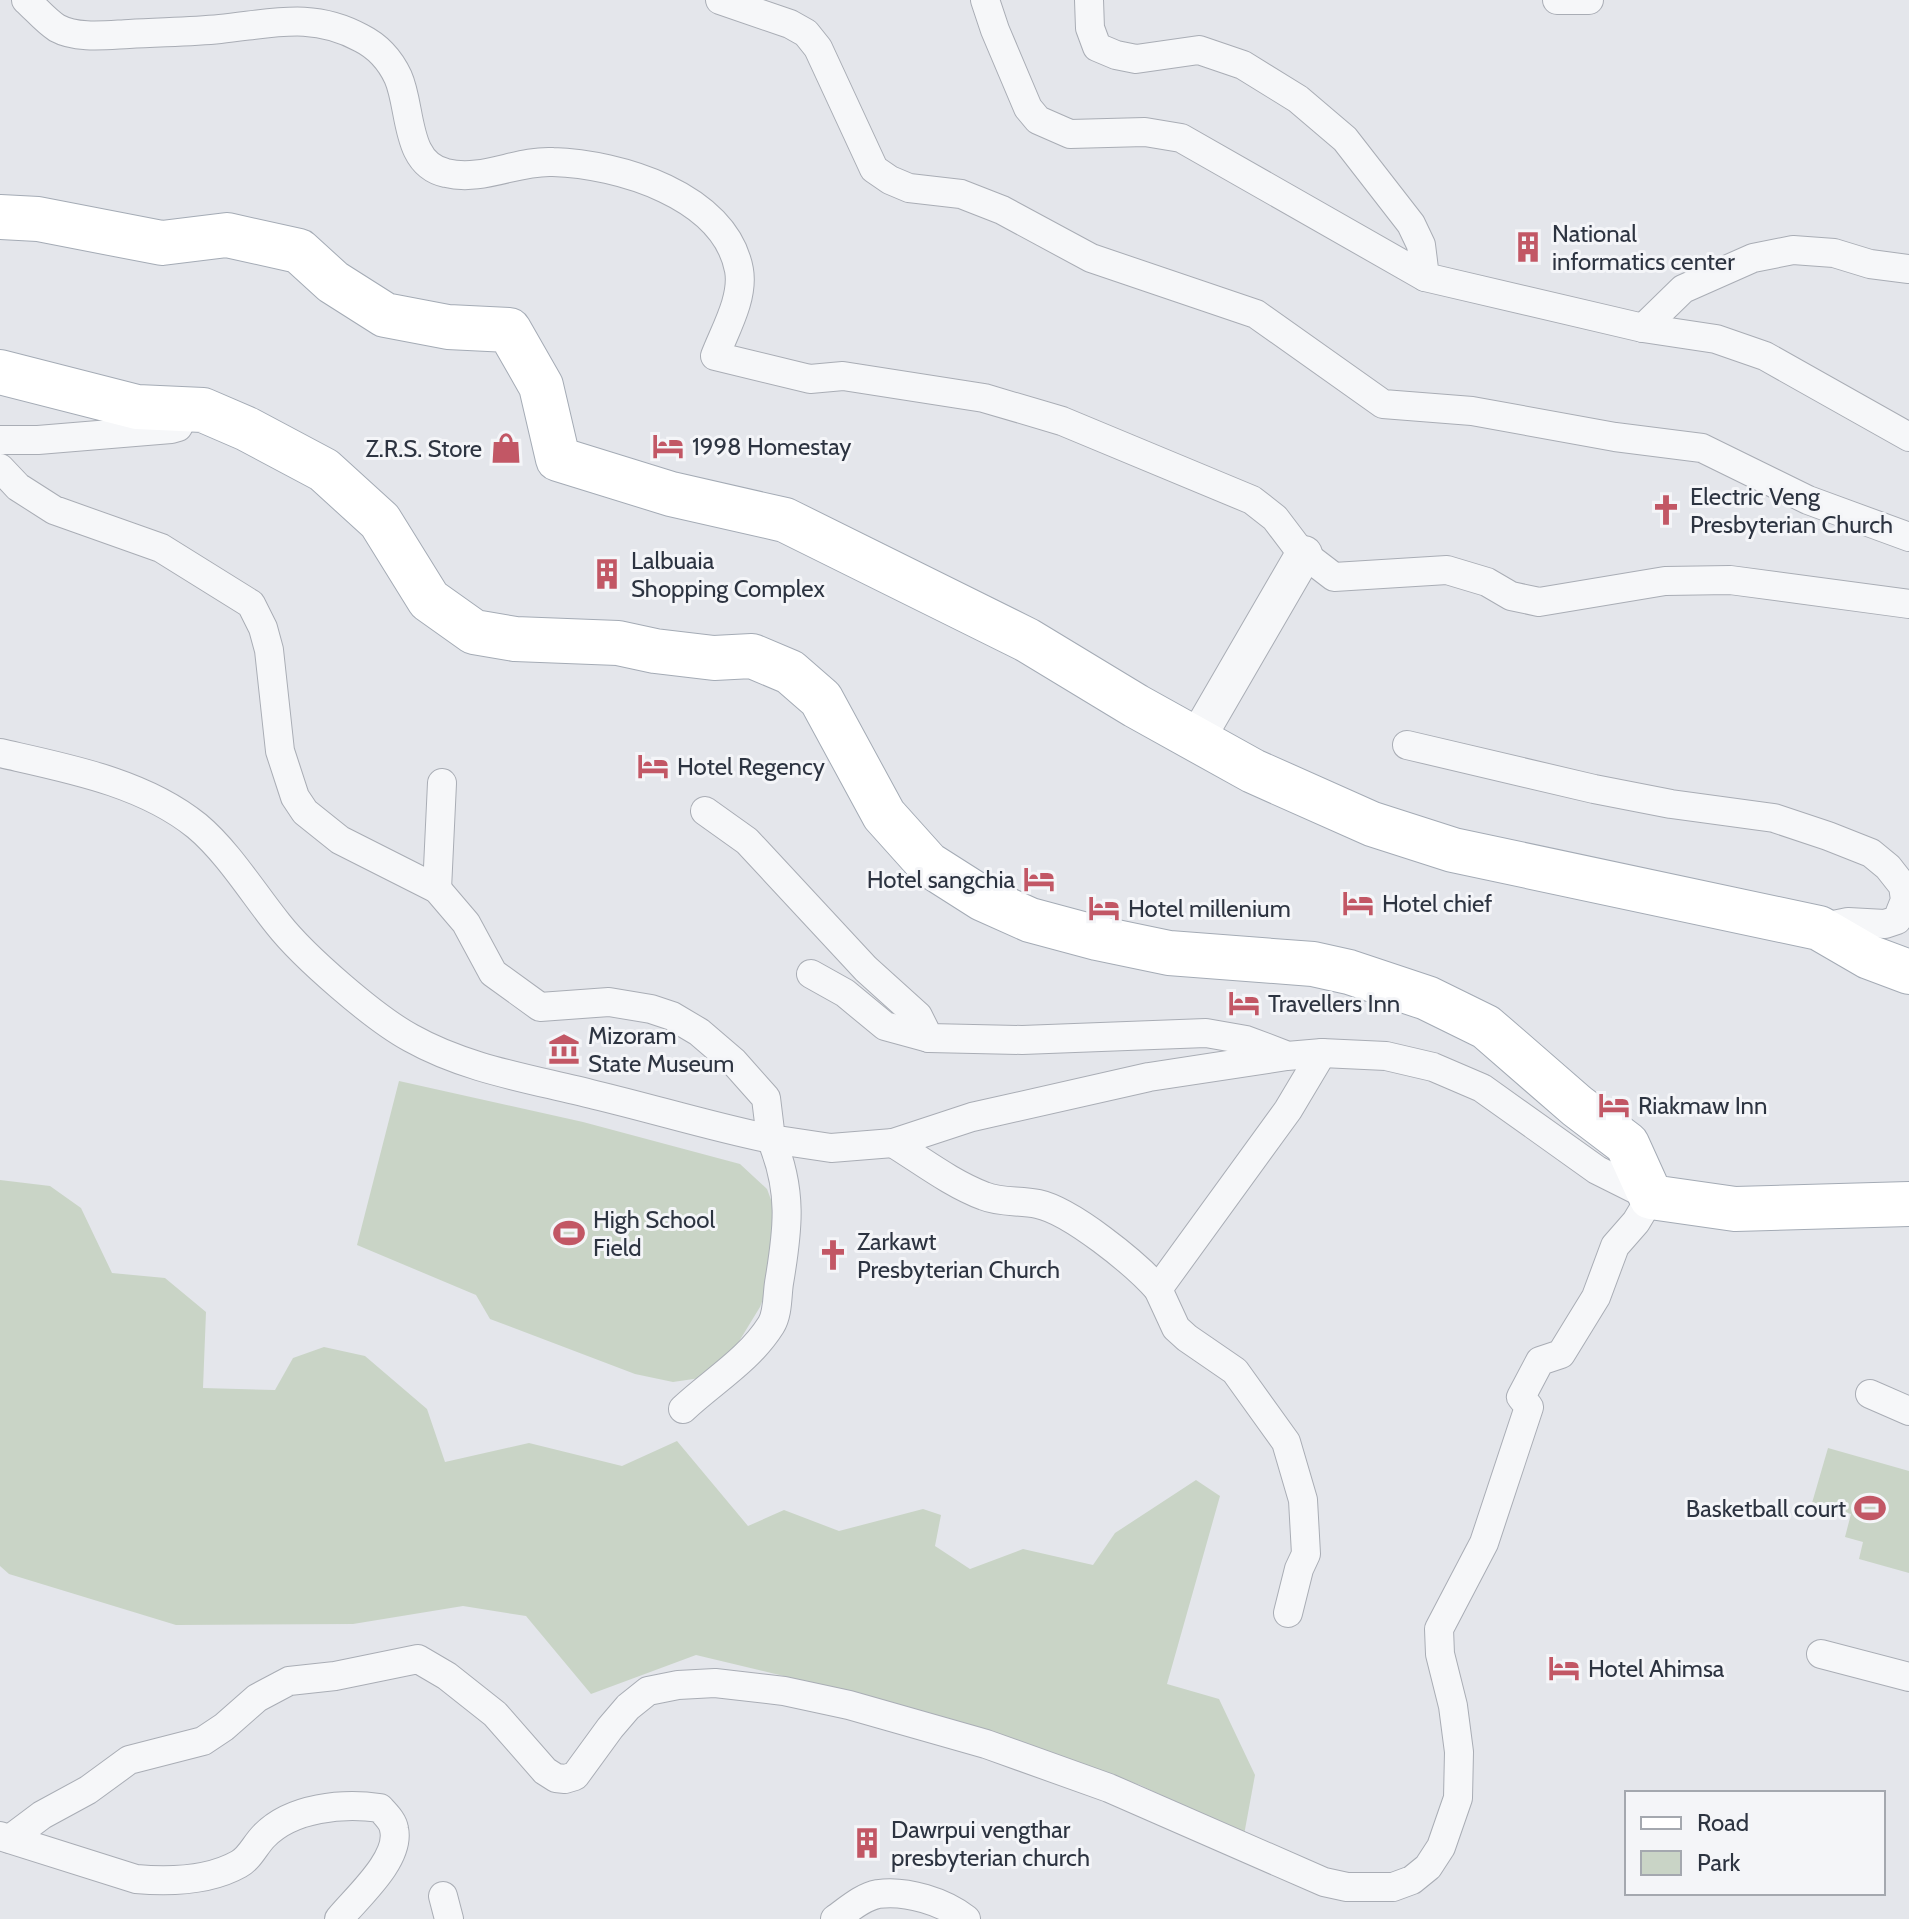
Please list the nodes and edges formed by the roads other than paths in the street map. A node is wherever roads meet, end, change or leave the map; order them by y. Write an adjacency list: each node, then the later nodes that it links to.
1 (26, 0): 17 (street)
2 (720, 0): 16 (street)
3 (985, 0): 9 (street)
4 (1089, 0): 9 (street)
5 (1557, 0): 6 (street)
6 (1589, 0)
7 (0, 217): 19 (main road)
8 (1909, 269): 10 (street)
9 (1425, 277): 10 (street)
10 (1643, 328): 13 (street)
11 (0, 372): 12 (main road)
12 (186, 409): 14 (street); 34 (main road)
13 (1909, 437)
14 (0, 440)
15 (0, 468): 24 (street)
16 (1909, 537)
17 (1304, 554): 18 (street); 19 (street)
18 (1909, 604)
19 (1191, 736): 26 (main road)
20 (1407, 745): 25 (street)
21 (0, 753): 32 (street)
22 (442, 783): 24 (street)
23 (705, 811): 29 (street)
24 (437, 889): 32 (street)
25 (1903, 920): 26 (street)
26 (1819, 928): 27 (main road)
27 (1909, 972)
28 (811, 974): 29 (street)
29 (929, 1038): 31 (street)
30 (1322, 1053): 31 (street); 34 (street); 36 (street)
31 (1287, 1056): 33 (street)
32 (771, 1139): 33 (street); 38 (street)
33 (893, 1143): 36 (street)
34 (1651, 1197): 35 (main road); 43 (street)
35 (1909, 1204)
36 (1158, 1289): 40 (street)
37 (1870, 1394): 39 (street)
38 (683, 1409)
39 (1909, 1411)
40 (1288, 1613)
41 (1821, 1654): 42 (street)
42 (1909, 1677)
43 (5, 1838): 44 (street)
44 (362, 1908): 46 (street)
45 (866, 1910): 47 (street); 48 (street)
46 (339, 1919)
47 (835, 1919)
48 (966, 1919)

